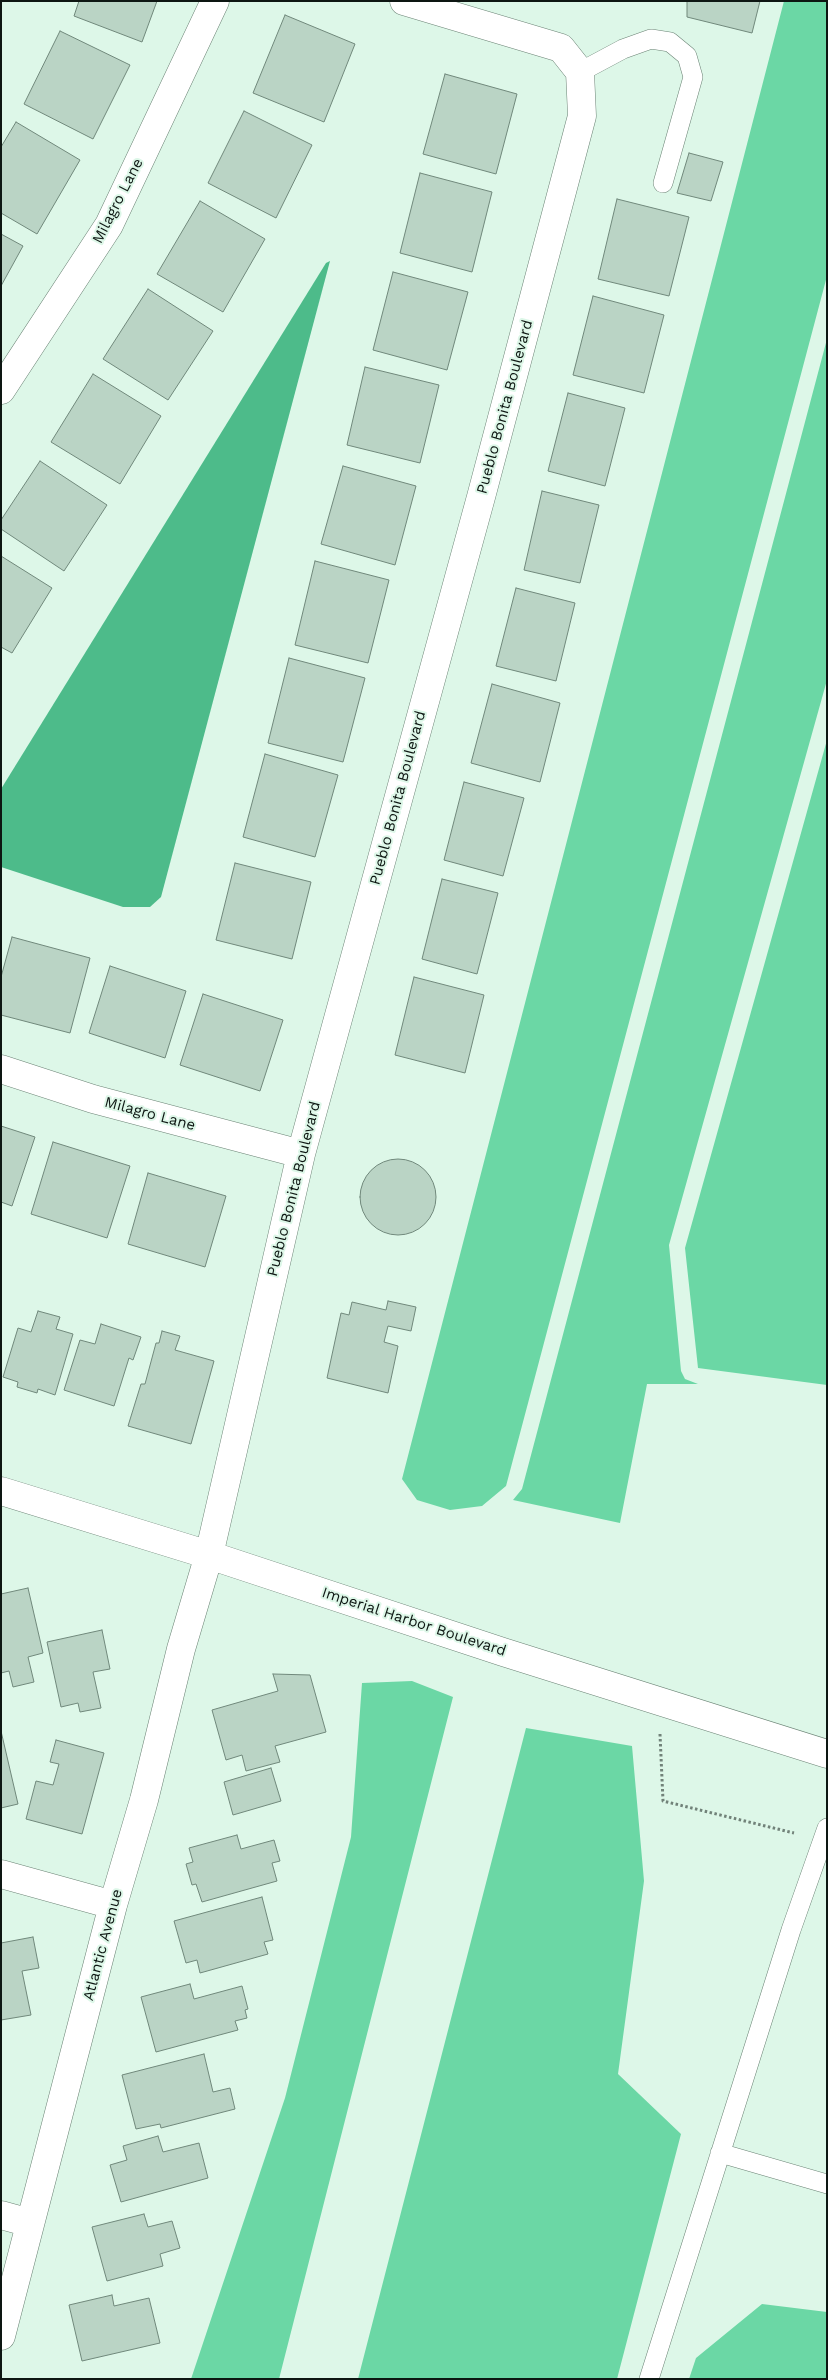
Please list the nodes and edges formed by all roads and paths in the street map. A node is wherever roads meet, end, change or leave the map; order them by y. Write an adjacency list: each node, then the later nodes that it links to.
1 (214, 1): 5 (street, Milagro Lane)
2 (404, 1): 3 (street)
3 (580, 72): 4 (lane); 7 (street, Pueblo Bonita Boulevard)
4 (663, 183)
5 (1, 390)
6 (1, 1069): 7 (street, Milagro Lane)
7 (301, 1154): 9 (street, Pueblo Bonita Boulevard)
8 (1, 1491): 9 (street, Imperial Harbor Boulevard)
9 (209, 1555): 11 (street, Imperial Harbor Boulevard); 15 (street, Atlantic Avenue)
10 (660, 1729): 13 (path)
11 (827, 1754)
12 (827, 1828): 16 (lane)
13 (794, 1833)
14 (1, 1874): 15 (street)
15 (114, 1905): 19 (street, Atlantic Avenue)
16 (720, 2153): 17 (lane); 21 (lane)
17 (827, 2184)
18 (1, 2215): 19 (street)
19 (30, 2222): 20 (street, Atlantic Avenue)
20 (1, 2336)
21 (649, 2379)

